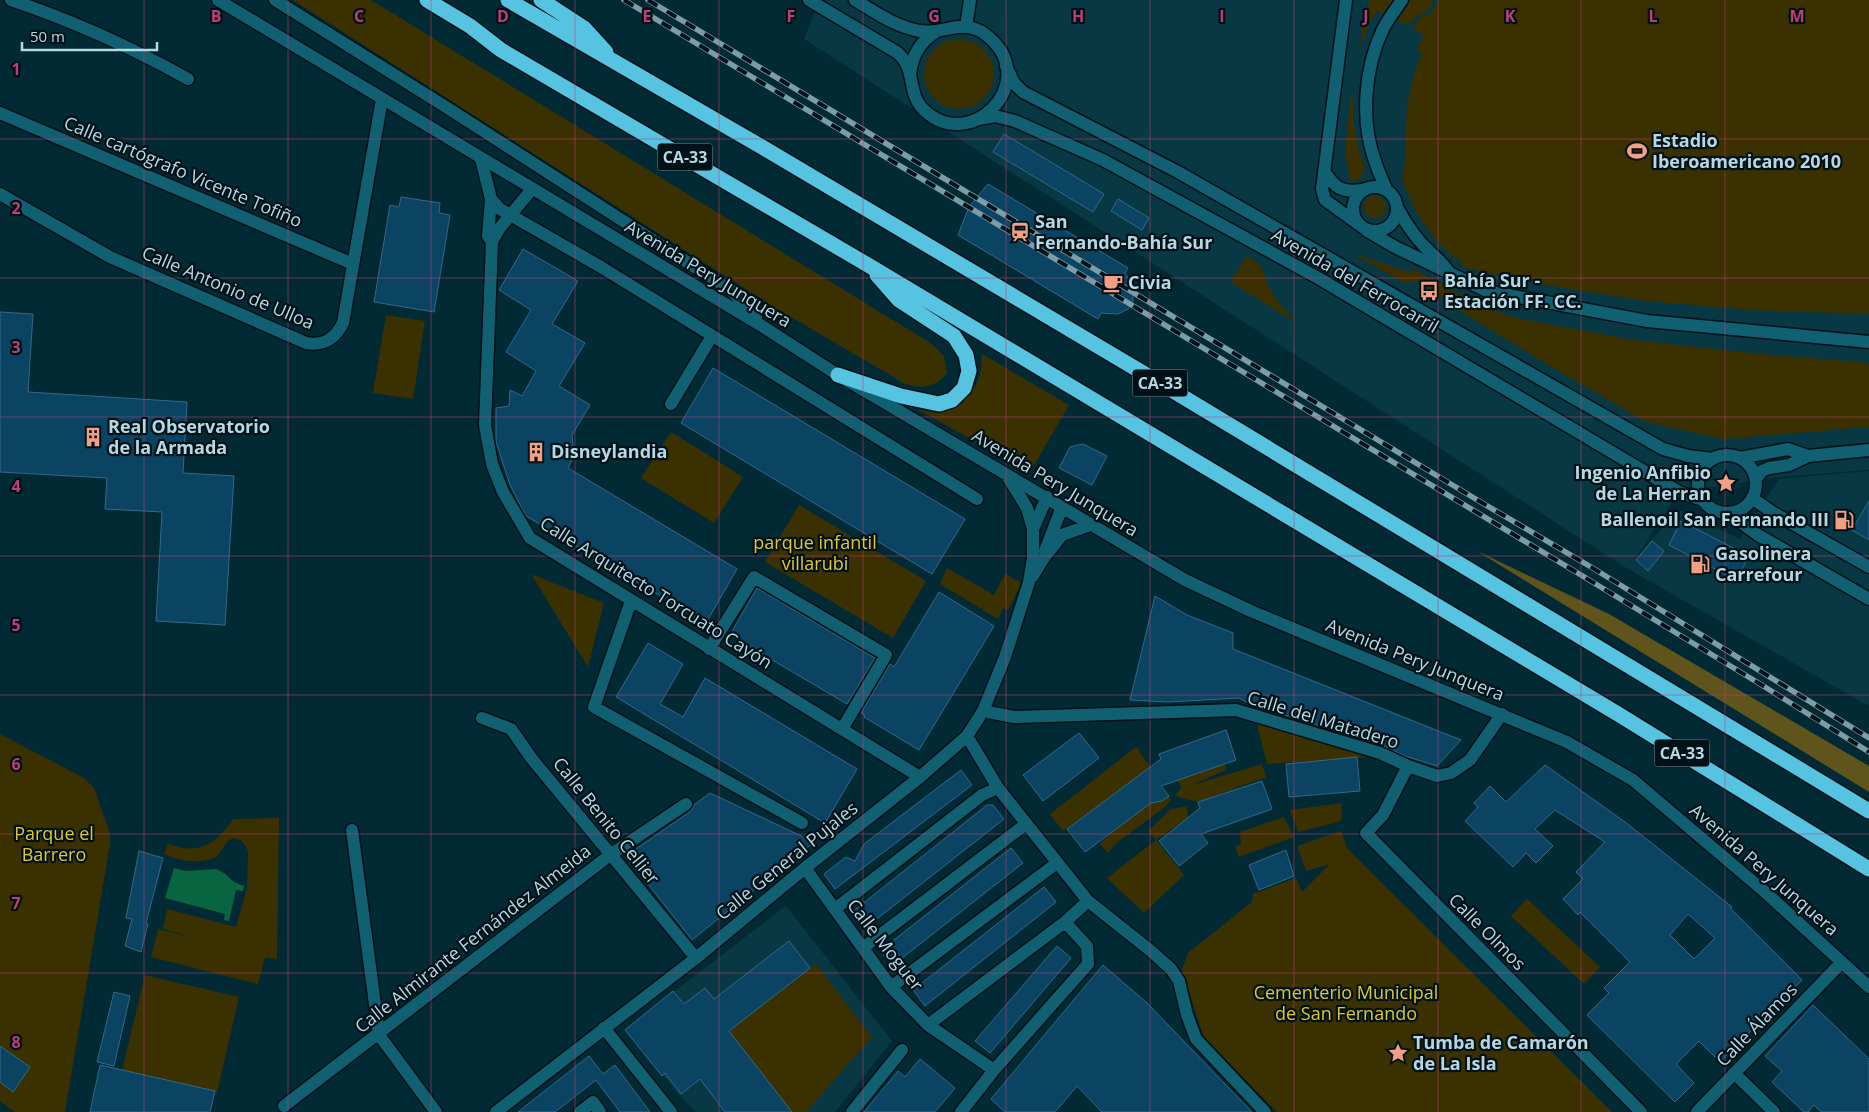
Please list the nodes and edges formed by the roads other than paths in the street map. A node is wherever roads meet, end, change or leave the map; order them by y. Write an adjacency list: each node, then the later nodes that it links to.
1 (11, 0): 17 (street)
2 (218, 0): 18 (street, Avenida Pery Junquera)
3 (275, 0): 35 (street)
4 (427, 0): 33 (highway, CA-33)
5 (508, 0): 14 (highway, CA-33)
6 (541, 0): 14 (highway)
7 (809, 0): 16 (street)
8 (855, 0): 13 (street)
9 (970, 0): 12 (street)
10 (1346, 0): 22 (street)
11 (1402, 0): 24 (street)
12 (966, 26): 13 (street); 15 (street)
13 (939, 30): 16 (street)
14 (617, 64): 69 (highway, CA-33)
15 (1006, 66): 20 (street); 43 (street, Avenida del Ferrocarril)
16 (910, 78): 20 (street)
17 (188, 79)
18 (382, 99): 21 (street, Avenida Pery Junquera); 32 (street, Calle Antonio de Ulloa)
19 (0, 113): 32 (street, Calle cartógrafo Vicente Tofiño)
20 (979, 119): 49 (street, Avenida del Ferrocarril)
21 (481, 159): 23 (street, Avenida Pery Junquera); 27 (street, Calle Arquitecto Torcuato Cayón)
22 (1324, 171): 25 (street); 30 (street)
23 (532, 189): 29 (street); 35 (street, Avenida Pery Junquera)
24 (1386, 189): 25 (street); 28 (street)
25 (1362, 190): 30 (street)
26 (0, 194): 32 (street, Calle Antonio de Ulloa)
27 (491, 199): 29 (street); 31 (street, Calle Arquitecto Torcuato Cayón)
28 (1398, 209): 30 (street); 34 (street)
29 (511, 215): 31 (street); 36 (street)
30 (1364, 228): 34 (street)
31 (492, 242): 58 (street, Calle Arquitecto Torcuato Cayón)
32 (353, 264)
33 (868, 265): 38 (highway); 76 (highway, CA-33)
34 (1450, 272): 37 (street)
35 (762, 326): 38 (street, Avenida Pery Junquera)
36 (712, 336): 39 (street); 48 (street)
37 (1869, 342)
38 (838, 375): 44 (street, Avenida Pery Junquera)
39 (670, 404)
40 (1869, 450): 41 (street)
41 (1808, 456): 42 (street); 45 (street)
42 (1740, 458): 43 (street); 45 (street)
43 (1713, 459): 49 (street)
44 (1006, 475): 46 (street, Avenida Pery Junquera); 53 (street)
45 (1756, 479): 47 (street)
46 (1047, 497): 50 (street, Avenida Pery Junquera); 53 (street)
47 (1752, 498): 51 (street); 55 (street)
48 (977, 499)
49 (1703, 500): 51 (street)
50 (1062, 507): 52 (street, Avenida Pery Junquera); 54 (street)
51 (1728, 513): 57 (street)
52 (1090, 525): 54 (street); 61 (street, Avenida Pery Junquera)
53 (1033, 529): 56 (street)
54 (1044, 559): 56 (street)
55 (1869, 567)
56 (1029, 582): 60 (street, Calle General Pujales)
57 (1869, 599)
58 (631, 601): 59 (street, Calle Arquitecto Torcuato Cayón); 70 (street)
59 (709, 649): 63 (street, Calle Arquitecto Torcuato Cayón); 63 (street)
60 (983, 711): 64 (street, Calle General Pujales); 65 (street, Calle del Matadero)
61 (1502, 714): 65 (street, Calle del Matadero); 82 (street, Avenida Pery Junquera)
62 (482, 718): 73 (street, Calle Benito Cellier)
63 (842, 730): 66 (street, Calle Arquitecto Torcuato Cayón)
64 (967, 736): 66 (street, Calle General Pujales); 67 (street)
65 (1408, 766): 100 (street, Calle Olmos)
66 (920, 777): 75 (street, Calle General Pujales)
67 (998, 788): 71 (street); 78 (street)
68 (686, 804): 73 (street, Calle Almirante Fernández Almeida)
69 (1869, 811)
70 (802, 823)
71 (1026, 824): 74 (street); 80 (street)
72 (352, 830): 87 (street)
73 (610, 855): 81 (street, Calle Benito Cellier); 87 (street, Calle Almirante Fernández Almeida)
74 (1057, 863): 77 (street); 83 (street)
75 (805, 868): 78 (street, Calle Moguer); 81 (street, Calle General Pujales)
76 (1869, 869)
77 (1088, 901): 79 (street); 99 (street)
78 (835, 908): 80 (street, Calle Moguer)
79 (1065, 922): 85 (street); 89 (street)
80 (863, 948): 83 (street, Calle Moguer)
81 (696, 958): 86 (street, Calle General Pujales)
82 (1842, 962): 84 (street, Avenida Pery Junquera); 90 (street, Calle Álamos)
83 (891, 987): 85 (street, Calle Moguer)
84 (1869, 987)
85 (928, 1025): 89 (street, Calle Moguer)
86 (604, 1028): 93 (street, Calle General Pujales); 96 (street)
87 (379, 1035): 91 (street, Calle Almirante Fernández Almeida); 92 (street)
88 (902, 1050): 97 (street)
89 (994, 1070): 98 (street)
90 (1734, 1073): 101 (street, Calle Álamos); 102 (street)
91 (284, 1106)
92 (436, 1112)
93 (496, 1112)
94 (580, 1112): 95 (street)
95 (600, 1112)
96 (671, 1112)
97 (852, 1112)
98 (960, 1112)
99 (1264, 1112)
100 (1641, 1112)
101 (1697, 1112)
102 (1774, 1112)

